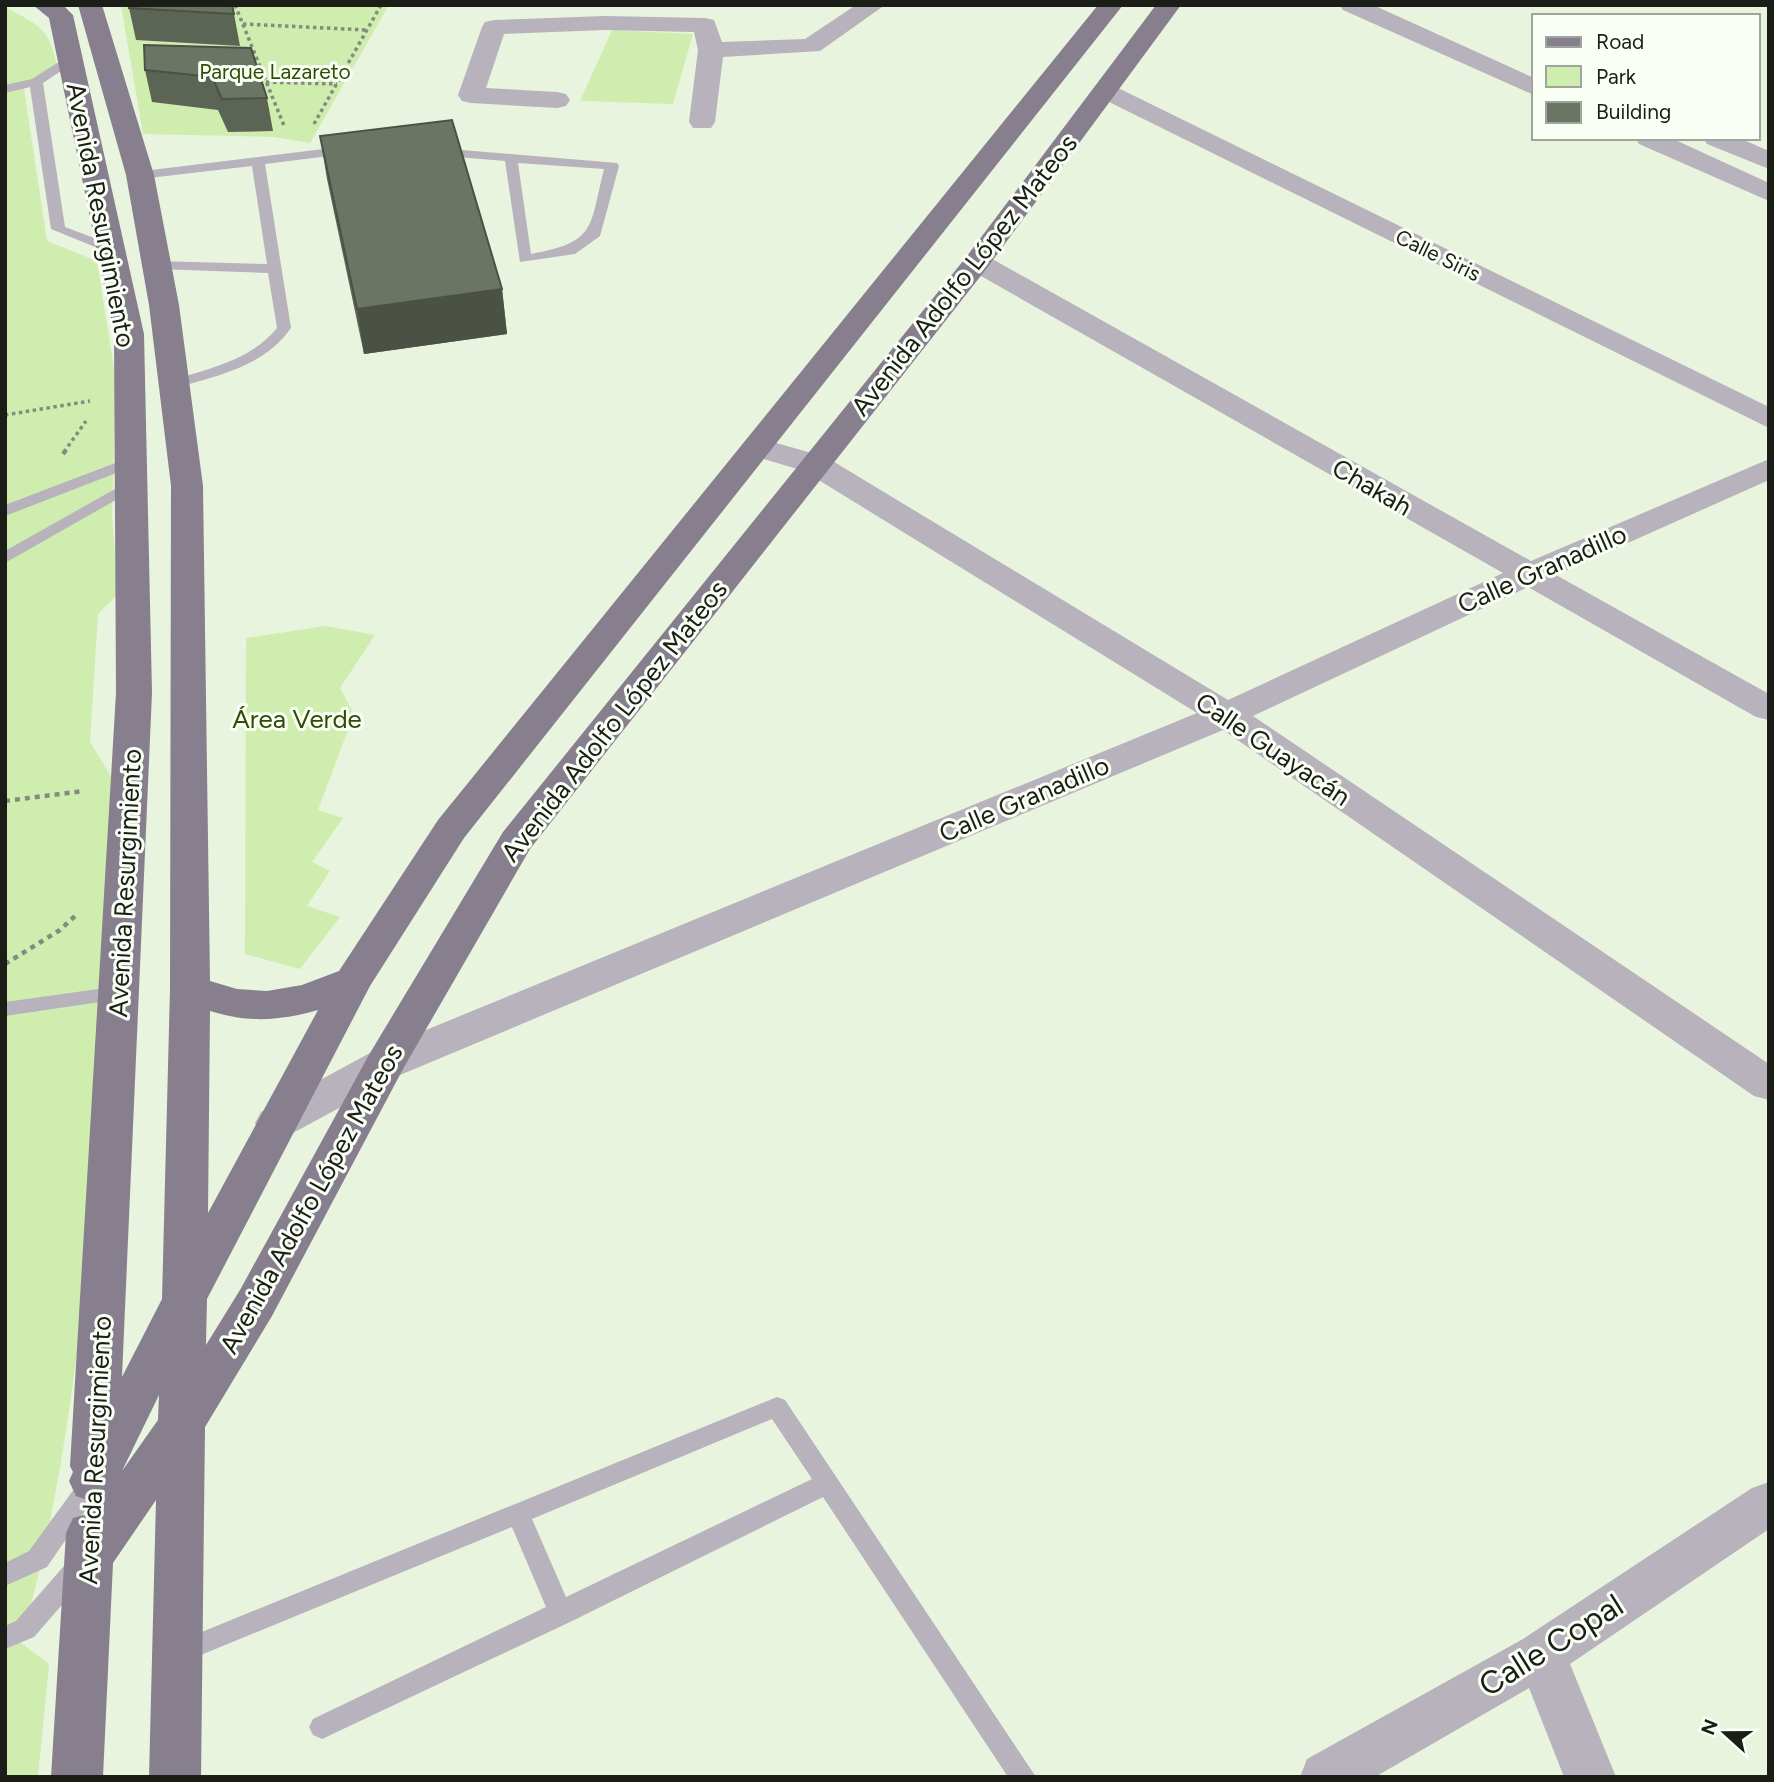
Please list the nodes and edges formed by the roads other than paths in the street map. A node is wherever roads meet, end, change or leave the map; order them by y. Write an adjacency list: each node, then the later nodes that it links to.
1 (45, 5): 10 (main road, Avenida Resurgimiento)
2 (90, 5): 24 (main road, Avenida Resurgimiento)
3 (873, 5): 9 (street)
4 (1111, 5): 32 (main road, Avenida Adolfo López Mateos)
5 (1352, 5): 12 (street)
6 (1408, 5): 8 (street)
7 (1171, 6): 14 (main road, Avenida Adolfo López Mateos)
8 (1496, 43)
9 (710, 50): 15 (street); 16 (street)
10 (70, 61): 11 (lane); 26 (main road, Avenida Resurgimiento)
11 (37, 82): 13 (lane); 26 (lane)
12 (1532, 86)
13 (5, 89)
14 (1108, 91): 27 (main road, Avenida Adolfo López Mateos); 31 (street, Calle Siris)
15 (557, 100)
16 (702, 122)
17 (1652, 140): 25 (street)
18 (1721, 140): 22 (street)
19 (359, 149): 23 (lane)
20 (418, 150): 21 (lane)
21 (511, 159): 21 (lane)
22 (1769, 161)
23 (258, 162): 24 (lane); 29 (lane)
24 (140, 175): 28 (main road, Avenida Resurgimiento)
25 (1769, 192)
26 (110, 248): 35 (main road, Avenida Resurgimiento)
27 (977, 262): 33 (main road, Avenida Adolfo López Mateos); 38 (street, Chakah)
28 (156, 265): 29 (lane); 30 (main road, Avenida Resurgimiento)
29 (274, 270): 30 (lane)
30 (174, 384): 42 (main road, Avenida Resurgimiento)
31 (1769, 419)
32 (758, 447): 33 (street, Calle Guayacán); 41 (main road, Avenida Adolfo López Mateos)
33 (815, 464): 40 (street, Calle Guayacán); 45 (main road, Avenida Adolfo López Mateos)
34 (1769, 468): 38 (street, Calle Granadillo)
35 (131, 474): 36 (lane); 37 (lane); 43 (main road, Avenida Resurgimiento)
36 (5, 511)
37 (5, 558)
38 (1527, 575): 39 (street, Chakah); 40 (street, Calle Granadillo)
39 (1769, 709)
40 (1226, 715): 45 (street, Calle Granadillo); 46 (street, Calle Guayacán)
41 (354, 981): 42 (main road); 47 (main road, Avenida Adolfo López Mateos)
42 (190, 989): 48 (main road, Avenida Resurgimiento)
43 (120, 993): 44 (lane); 50 (main road, Avenida Resurgimiento)
44 (5, 1009)
45 (385, 1065): 47 (street, Calle Granadillo); 49 (main road, Avenida Adolfo López Mateos)
46 (1769, 1085)
47 (276, 1123): 48 (main road, Avenida Adolfo López Mateos)
48 (185, 1297): 49 (main road, Avenida Resurgimiento); 50 (main road, Avenida Adolfo López Mateos)
49 (183, 1424): 54 (main road, Avenida Adolfo López Mateos); 58 (main road, Avenida Resurgimiento)
50 (93, 1481): 54 (main road, Avenida Resurgimiento); 55 (lane)
51 (828, 1483): 53 (lane); 56 (lane); 63 (lane)
52 (1769, 1503): 59 (street, Calle Copal)
53 (518, 1513): 56 (lane); 58 (lane)
54 (89, 1557): 57 (lane); 61 (main road, Avenida Resurgimiento)
55 (5, 1575)
56 (561, 1614): 60 (lane)
57 (5, 1638)
58 (179, 1653): 62 (main road, Avenida Resurgimiento)
59 (1541, 1655): 64 (street, Calle Copal); 65 (street)
60 (322, 1727)
61 (77, 1777)
62 (175, 1777)
63 (1023, 1777)
64 (1326, 1777)
65 (1590, 1777)

